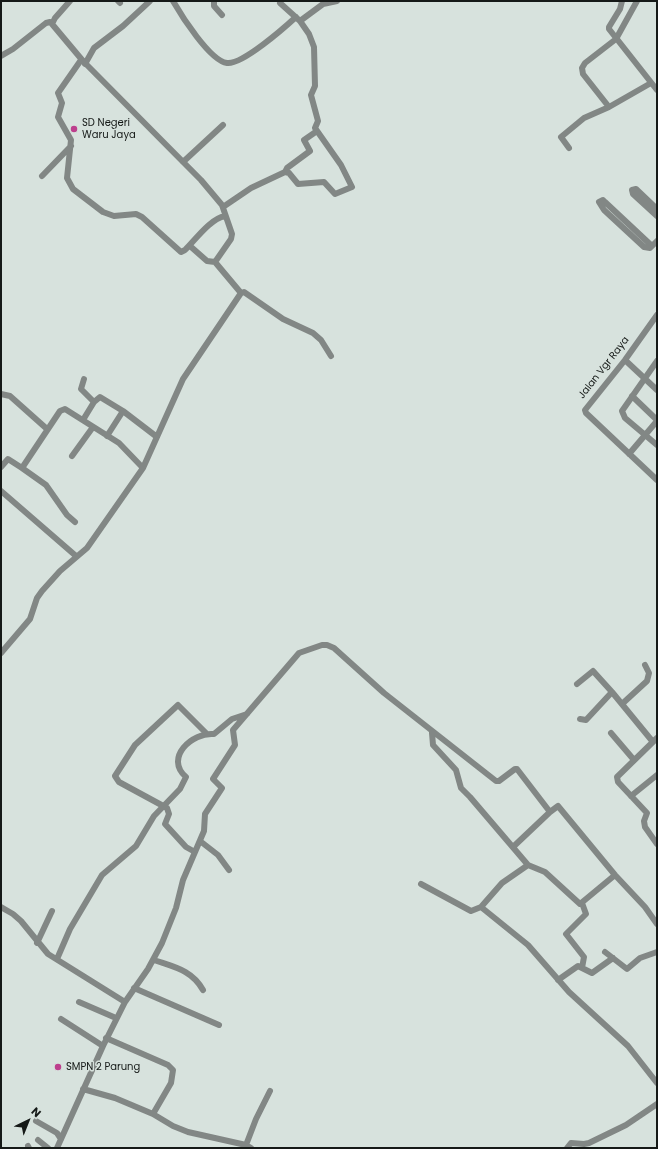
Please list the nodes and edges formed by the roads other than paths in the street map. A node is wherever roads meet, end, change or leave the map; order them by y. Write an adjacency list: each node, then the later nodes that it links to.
1 (70, 1): 11 (street)
2 (150, 1): 14 (street)
3 (172, 1): 10 (street)
4 (214, 1): 9 (street)
5 (337, 1): 10 (street)
6 (622, 1): 12 (street)
7 (637, 1): 12 (street)
8 (280, 3): 10 (street)
9 (222, 15)
10 (298, 19): 19 (street)
11 (52, 24): 13 (street); 14 (street)
12 (616, 40): 15 (street); 17 (street)
13 (1, 56)
14 (83, 62): 20 (street); 22 (street)
15 (651, 83): 16 (street); 17 (street)
16 (657, 90)
17 (609, 107): 21 (street)
18 (223, 125): 22 (street)
19 (317, 131): 23 (street); 23 (street)
20 (71, 146): 24 (street); 30 (street)
21 (569, 148)
22 (183, 162): 25 (street)
23 (285, 172): 25 (street)
24 (42, 176)
25 (223, 207): 27 (street)
26 (657, 209): 28 (street)
27 (225, 216): 30 (street); 32 (street)
28 (657, 216)
29 (657, 241): 31 (street)
30 (190, 246): 32 (street)
31 (652, 246): 31 (street)
32 (215, 262): 33 (street)
33 (241, 293): 35 (street); 51 (street)
34 (657, 315): 36 (street, Jalan Vgr Raya)
35 (331, 356)
36 (625, 360): 38 (street); 53 (street, Jalan Vgr Raya)
37 (657, 361): 38 (street)
38 (644, 378): 40 (street); 42 (street)
39 (84, 379): 43 (street)
40 (657, 390)
41 (1, 394): 48 (street)
42 (632, 396): 46 (street); 49 (street)
43 (94, 402): 44 (street); 45 (street)
44 (123, 411): 50 (street); 51 (street)
45 (83, 420): 47 (street); 48 (street)
46 (657, 421): 49 (street)
47 (93, 427): 50 (street); 54 (street)
48 (47, 429): 56 (street)
49 (646, 435): 52 (street); 53 (street)
50 (107, 436): 57 (street)
51 (157, 437): 57 (street)
52 (657, 445)
53 (628, 454): 58 (street, Jalan Vgr Raya)
54 (72, 456)
55 (1, 467): 56 (street)
56 (22, 468): 60 (street)
57 (143, 468): 61 (street)
58 (657, 480)
59 (1, 491): 61 (street)
60 (75, 522)
61 (76, 556): 62 (street)
62 (1, 653)
63 (645, 665): 66 (street)
64 (578, 684): 65 (street)
65 (612, 692): 66 (street); 68 (street)
66 (622, 704): 72 (street)
67 (247, 714): 69 (street); 70 (street); 78 (street)
68 (580, 719)
69 (432, 732): 77 (street); 80 (street)
70 (206, 733): 76 (street); 76 (street)
71 (612, 734): 73 (street)
72 (655, 740): 73 (street)
73 (634, 760): 75 (street)
74 (657, 775): 75 (street)
75 (631, 796): 79 (street)
76 (165, 807): 81 (street); 95 (street)
77 (550, 812): 80 (street); 84 (street)
78 (200, 841): 81 (street); 83 (street)
79 (657, 844)
80 (513, 847): 82 (street)
81 (195, 852): 96 (street)
82 (528, 864): 86 (street); 88 (street)
83 (228, 870)
84 (615, 875): 86 (street); 90 (street)
85 (421, 884): 88 (street)
86 (582, 903): 97 (street)
87 (1, 907): 91 (street)
88 (481, 908): 98 (street)
89 (52, 911): 91 (street)
90 (656, 922)
91 (37, 943): 95 (street)
92 (605, 952): 94 (street)
93 (657, 952): 94 (street)
94 (613, 958): 97 (street)
95 (57, 959): 102 (street)
96 (154, 960): 99 (street); 100 (street)
97 (582, 968): 98 (street)
98 (558, 980): 108 (street)
99 (134, 988): 102 (street); 105 (street)
100 (203, 990)
101 (79, 1002): 104 (street)
102 (125, 1002): 104 (street)
103 (61, 1018): 107 (street)
104 (116, 1018): 106 (street)
105 (219, 1026)
106 (106, 1038): 107 (street); 112 (street)
107 (103, 1046): 109 (street)
108 (657, 1083)
109 (83, 1089): 112 (street); 114 (street)
110 (270, 1091): 116 (street)
111 (657, 1104): 119 (street)
112 (153, 1114): 116 (street)
113 (36, 1121): 114 (street)
114 (61, 1139): 118 (street)
115 (38, 1140): 117 (street)
116 (249, 1147)
117 (48, 1148)
118 (57, 1148)
119 (567, 1148)

